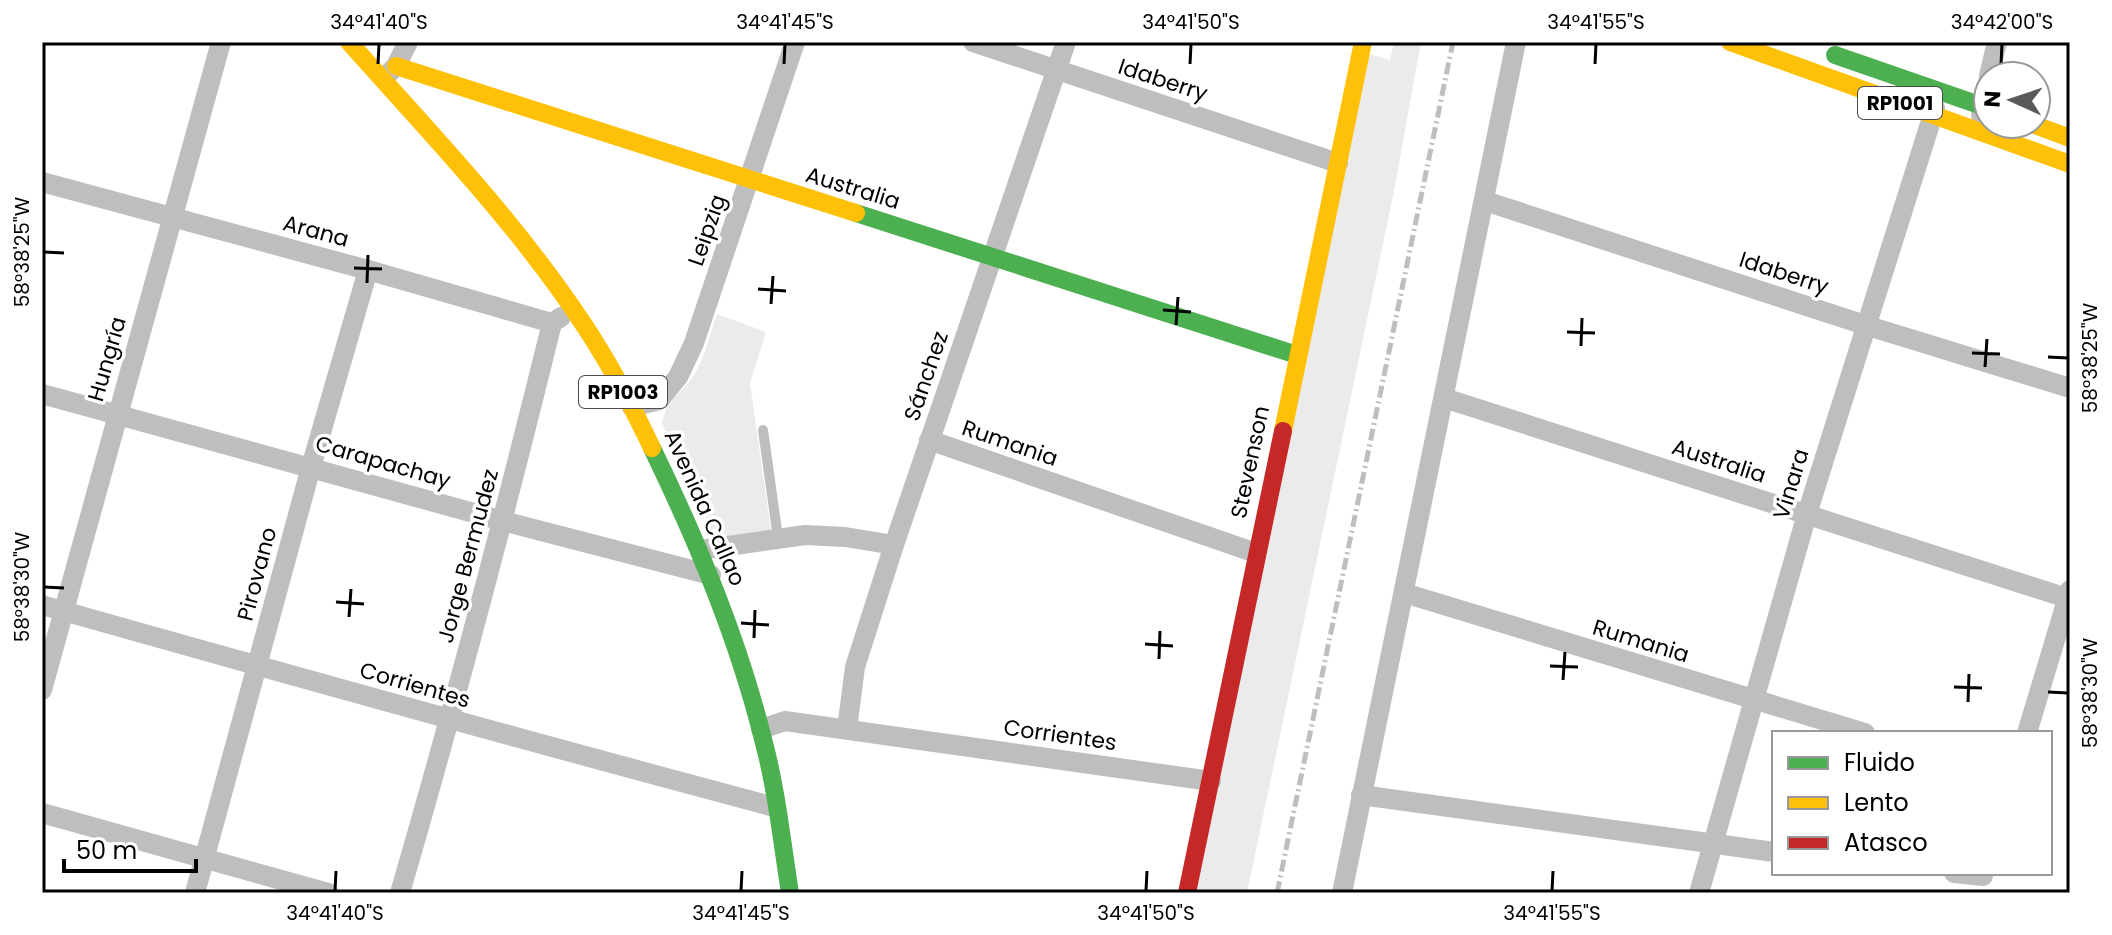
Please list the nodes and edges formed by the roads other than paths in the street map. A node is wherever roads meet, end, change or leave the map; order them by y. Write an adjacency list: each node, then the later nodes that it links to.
1 (221, 42): 23 (street, Hungría)
2 (349, 42): 12 (street, Avenida Callao / RP1003)
3 (408, 42): 12 (street)
4 (795, 42): 20 (street, Leipzig)
5 (973, 42): 11 (street, Idaberry)
6 (1066, 42): 11 (street, Sánchez)
7 (1363, 42): 18 (street, Stevenson)
8 (1516, 42): 22 (street)
9 (1730, 42): 15 (street, RP1001)
10 (1811, 47): 13 (street, RP1001)
11 (1057, 70): 18 (street, Idaberry); 24 (street, Sánchez)
12 (389, 72): 20 (street, Australia); 26 (street, Avenida Callao / RP1003)
13 (1940, 91): 14 (street, RP1001); 15 (street, Vinara)
14 (1972, 103)
15 (1932, 115): 16 (street, RP1001); 28 (street, Vinara)
16 (1972, 129)
17 (2002, 140): 19 (street, RP1001)
18 (1338, 163): 29 (street, Stevenson)
19 (2070, 164)
20 (749, 181): 24 (street, Australia); 33 (street, Leipzig)
21 (42, 182): 23 (street, Arana)
22 (1485, 201): 28 (street, Idaberry); 32 (street)
23 (172, 218): 25 (street, Arana); 34 (street, Hungría)
24 (993, 258): 29 (street, Australia); 36 (street, Sánchez)
25 (368, 270): 27 (street, Arana); 37 (street, Pirovano)
26 (573, 308): 27 (street); 33 (street, Avenida Callao / RP1003)
27 (552, 323): 39 (street, Jorge Bermudez)
28 (1865, 325): 30 (street, Idaberry); 38 (street, Vinara)
29 (1297, 355): 43 (street, Stevenson)
30 (2070, 388)
31 (42, 394): 34 (street, Carapachay)
32 (1444, 398): 38 (street, Australia); 45 (street)
33 (632, 407): 42 (street, Avenida Callao / RP1003)
34 (117, 414): 37 (street, Carapachay); 48 (street, Hungría)
35 (763, 430): 40 (lane)
36 (929, 440): 41 (street, Sánchez); 43 (street, Rumania)
37 (311, 467): 39 (street, Carapachay); 49 (street, Pirovano)
38 (1807, 514): 46 (street, Australia); 51 (street, Vinara)
39 (503, 521): 44 (street, Carapachay); 52 (street, Jorge Bermudez)
40 (778, 538): 41 (street); 42 (street)
41 (894, 545): 54 (street, Sánchez)
42 (700, 550): 44 (street, Avenida Callao / RP1003)
43 (1256, 553): 57 (street, Stevenson)
44 (711, 575): 53 (street, Avenida Callao / RP1003)
45 (1404, 593): 51 (street, Rumania); 58 (street)
46 (2069, 596): 56 (street)
47 (42, 605): 48 (street, Corrientes)
48 (64, 611): 49 (street, Corrientes); 50 (street, Hungría)
49 (257, 664): 52 (street, Corrientes); 63 (street, Pirovano)
50 (42, 690)
51 (1754, 701): 55 (street, Rumania); 61 (street, Vinara)
52 (450, 720): 59 (street, Corrientes); 68 (street, Jorge Bermudez)
53 (761, 729): 54 (street, Corrientes); 59 (street, Avenida Callao / RP1003)
54 (847, 729): 57 (street, Corrientes)
55 (1858, 731)
56 (2028, 731)
57 (1211, 781): 70 (street, Stevenson)
58 (1361, 795): 61 (street); 71 (street)
59 (775, 807): 69 (street, Avenida Callao / RP1003)
60 (42, 813): 63 (street)
61 (1713, 845): 62 (street); 72 (street, Vinara)
62 (1772, 852)
63 (205, 859): 66 (street, Pirovano); 67 (street)
64 (1961, 875): 65 (street)
65 (1982, 881)
66 (195, 893)
67 (328, 893)
68 (400, 893)
69 (790, 893)
70 (1187, 893)
71 (1342, 893)
72 (1699, 893)

